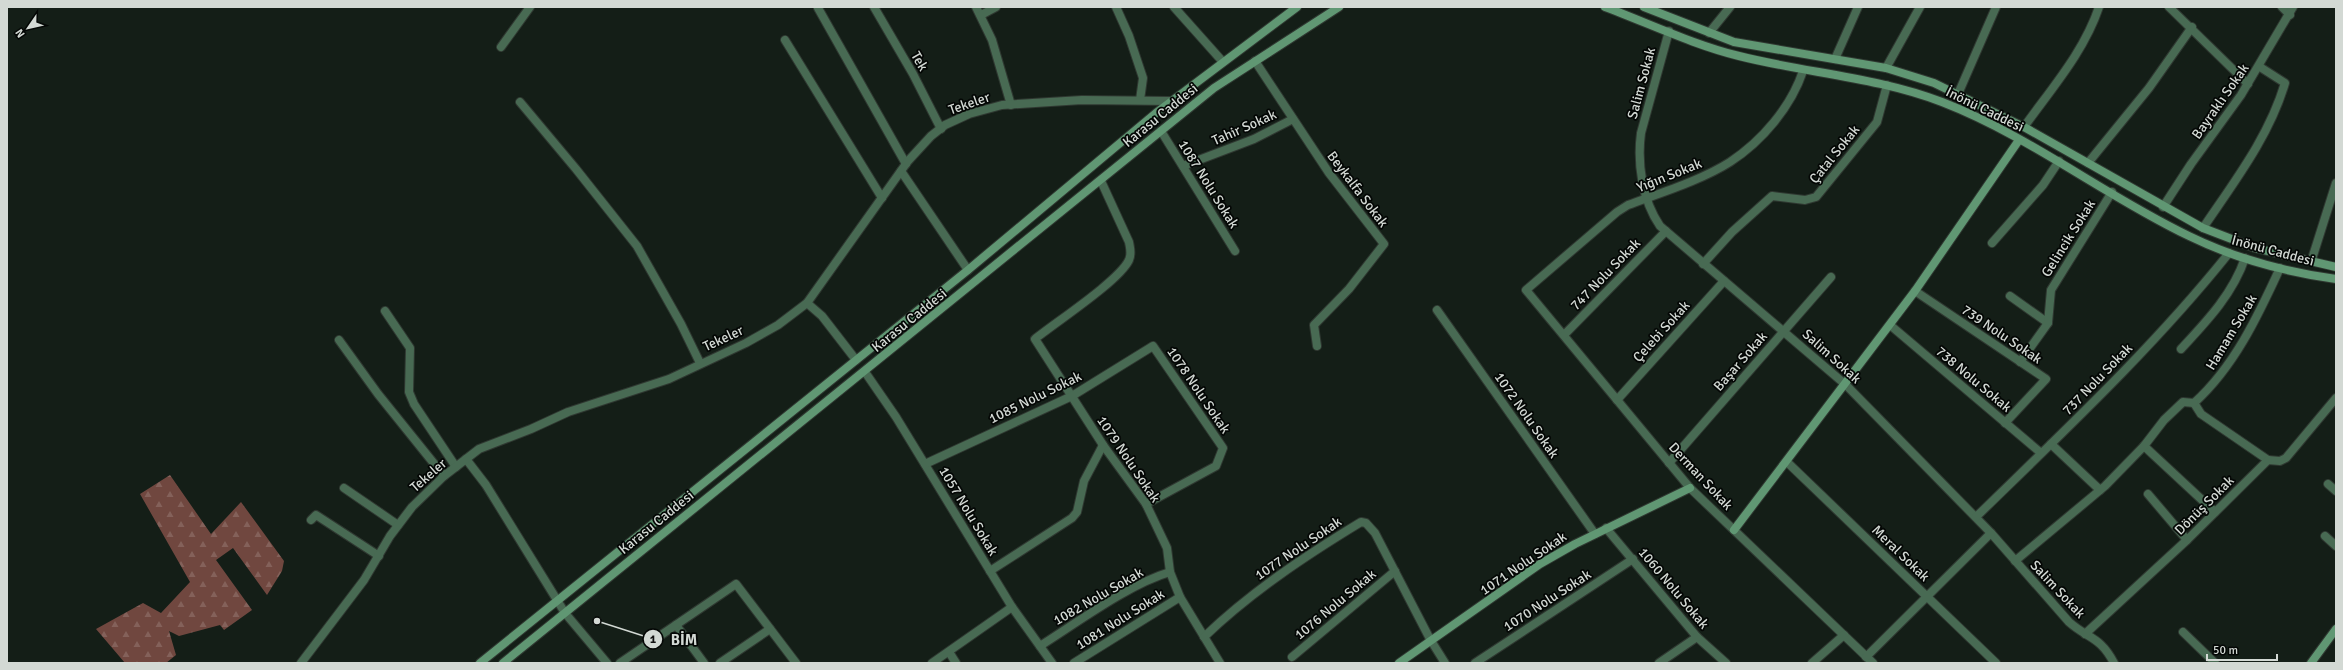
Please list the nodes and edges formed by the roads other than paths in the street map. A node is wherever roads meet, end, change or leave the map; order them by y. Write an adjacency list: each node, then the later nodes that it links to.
1 (530, 7): 25 (street)
2 (874, 7): 41 (street, Tek)
3 (976, 7): 20 (street)
4 (996, 7): 20 (street)
5 (1116, 7): 35 (street)
6 (1174, 7): 28 (street)
7 (1298, 7): 28 (main road, Karasu Caddesi)
8 (1339, 7): 27 (main road, Karasu Caddesi)
9 (1605, 7): 22 (main road, İnönü Caddesi)
10 (1644, 7): 23 (main road, İnönü Caddesi)
11 (1730, 7): 23 (street)
12 (1858, 7): 26 (street)
13 (1920, 7): 30 (street)
14 (1996, 7): 34 (street)
15 (2099, 7): 40 (street)
16 (2169, 7): 21 (street)
17 (2282, 7): 19 (street)
18 (818, 8): 46 (street)
19 (2292, 11): 29 (street, Bayraklı Sokak)
20 (981, 15): 38 (street)
21 (2192, 27): 32 (street); 45 (street)
22 (1669, 31): 31 (main road, İnönü Caddesi); 53 (street, Salim Sokak)
23 (1710, 33): 26 (main road, İnönü Caddesi)
24 (785, 40): 52 (street)
25 (501, 47)
26 (1835, 59): 30 (main road, İnönü Caddesi)
27 (1255, 61): 39 (street, Beykalfa Sokak); 42 (main road, Karasu Caddesi)
28 (1223, 62): 36 (main road, Karasu Caddesi)
29 (2260, 67): 32 (street, Bayraklı Sokak); 55 (street)
30 (1886, 68): 34 (main road, İnönü Caddesi)
31 (1803, 70): 33 (main road, İnönü Caddesi); 53 (street, Yığın Sokak)
32 (2248, 84): 54 (street, Bayraklı Sokak)
33 (1887, 85): 43 (main road, İnönü Caddesi); 62 (street, Çatal Sokak)
34 (1958, 94): 40 (main road, İnönü Caddesi)
35 (1140, 100): 36 (street, Tekeler); 38 (street, Tekeler)
36 (1172, 101): 65 (main road, Karasu Caddesi)
37 (520, 102): 85 (street)
38 (1011, 105): 41 (street, Tekeler)
39 (1293, 119): 47 (street, Tahir Sokak); 81 (street, Beykalfa Sokak)
40 (2024, 127): 45 (main road, İnönü Caddesi)
41 (940, 129): 46 (street, Tekeler)
42 (1162, 131): 47 (street, 1087 Nolu Sokak); 49 (main road, Karasu Caddesi)
43 (2019, 140): 44 (main road, İnönü Caddesi); 70 (main road)
44 (2059, 162): 51 (main road, İnönü Caddesi); 57 (street)
45 (2088, 163): 54 (main road, İnönü Caddesi)
46 (906, 164): 48 (street, Tekeler)
47 (1183, 166): 58 (street, 1087 Nolu Sokak)
48 (901, 171): 52 (street, Tekeler); 65 (street)
49 (1101, 181): 86 (main road, Karasu Caddesi); 88 (street, 1079 Nolu Sokak)
50 (2336, 183): 61 (street)
51 (2112, 192): 59 (main road, İnönü Caddesi); 75 (street, Gelincik Sokak)
52 (882, 198): 72 (street, Tekeler)
53 (1647, 198): 56 (street, Salim Sokak); 69 (street, Yığın Sokak)
54 (2163, 207): 55 (main road, İnönü Caddesi)
55 (2203, 228): 61 (main road, İnönü Caddesi)
56 (1666, 231): 62 (street, Salim Sokak); 78 (street, 747 Nolu Sokak)
57 (1992, 243)
58 (1235, 251)
59 (2229, 253): 60 (main road, İnönü Caddesi); 93 (street, 737 Nolu Sokak)
60 (2245, 258): 64 (main road, İnönü Caddesi); 82 (street)
61 (2311, 262): 63 (main road, İnönü Caddesi)
62 (1703, 264): 68 (street, Salim Sokak)
63 (2336, 267)
64 (2280, 268): 67 (main road, İnönü Caddesi); 91 (street, Hamam Sokak)
65 (968, 270): 83 (main road, Karasu Caddesi)
66 (1831, 277): 77 (street, Başar Sokak)
67 (2336, 279)
68 (1724, 281): 77 (street, Salim Sokak); 90 (street, Çelebi Sokak)
69 (1526, 290): 78 (street, Derman Sokak)
70 (1915, 291): 76 (main road); 84 (street, 739 Nolu Sokak)
71 (2010, 296): 75 (street)
72 (807, 303): 83 (street); 85 (street, Tekeler)
73 (1437, 310): 118 (street, 1072 Nolu Sokak)
74 (385, 311): 102 (street)
75 (2048, 323): 84 (street)
76 (1890, 325): 87 (main road); 92 (street, 738 Nolu Sokak)
77 (1784, 331): 87 (street, Salim Sokak); 100 (street, Başar Sokak)
78 (1564, 335): 90 (street, Derman Sokak)
79 (339, 340): 103 (street)
80 (1153, 346): 88 (street, 1085 Nolu Sokak); 110 (street, 1078 Nolu Sokak)
81 (1318, 346)
82 (2181, 349)
83 (856, 360): 130 (main road, Karasu Caddesi)
84 (2020, 362): 92 (street, 739 Nolu Sokak)
85 (700, 363): 97 (street, Tekeler)
86 (865, 372): 101 (street, 1057 Nolu Sokak); 132 (main road, Karasu Caddesi)
87 (1846, 385): 99 (main road); 112 (street, Salim Sokak)
88 (1072, 396): 94 (street, 1079 Nolu Sokak); 101 (street, 1085 Nolu Sokak)
89 (2336, 398): 98 (street)
90 (1617, 400): 100 (street, Derman Sokak)
91 (2194, 403): 95 (street); 98 (street)
92 (2005, 422): 96 (street, 738 Nolu Sokak)
93 (2051, 444): 96 (street, 737 Nolu Sokak); 107 (street)
94 (1103, 445): 110 (street, 1079 Nolu Sokak); 125 (street)
95 (2144, 446): 107 (street); 111 (street)
96 (2041, 453): 112 (street, 737 Nolu Sokak)
97 (466, 459): 102 (street, Tekeler); 130 (street)
98 (2268, 460): 111 (street, Dönüş Sokak)
99 (1787, 462): 116 (main road); 128 (street, Meral Sokak)
100 (1669, 463): 106 (street, Derman Sokak)
101 (925, 464): 125 (street, 1057 Nolu Sokak)
102 (456, 467): 103 (street, Tekeler)
103 (444, 476): 114 (street, Tekeler)
104 (2328, 484): 108 (street)
105 (344, 488): 114 (street)
106 (1690, 488): 115 (main road, 1071 Nolu Sokak); 116 (street, Derman Sokak)
107 (2100, 490): 124 (street)
108 (2336, 491)
109 (2148, 494): 120 (street)
110 (1146, 504): 127 (street, 1079 Nolu Sokak)
111 (2215, 512): 120 (street, Dönüş Sokak)
112 (1976, 517): 117 (street, Salim Sokak)
113 (311, 520): 122 (street)
114 (398, 526): 122 (street, Tekeler)
115 (1606, 528): 118 (main road, 1071 Nolu Sokak); 123 (street, 1060 Nolu Sokak)
116 (1734, 530): 138 (street, Derman Sokak)
117 (1991, 532): 124 (street, Salim Sokak); 128 (street)
118 (1595, 534): 141 (main road, 1071 Nolu Sokak)
119 (2325, 536): 121 (street)
120 (2187, 540): 137 (street, Dönüş Sokak)
121 (2336, 546)
122 (379, 556): 146 (street, Tekeler)
123 (1632, 559): 140 (street, 1060 Nolu Sokak); 161 (street, 1070 Nolu Sokak)
124 (2015, 560): 137 (street, Salim Sokak)
125 (990, 571): 131 (street, 1057 Nolu Sokak)
126 (1395, 571): 139 (street, 1077 Nolu Sokak); 141 (street); 144 (street, 1076 Nolu Sokak)
127 (1170, 572): 129 (street, 1079 Nolu Sokak); 142 (street, 1082 Nolu Sokak)
128 (1927, 596): 145 (street); 166 (street, Meral Sokak)
129 (1180, 597): 139 (street, 1079 Nolu Sokak); 157 (street, 1081 Nolu Sokak)
130 (558, 600): 132 (street); 147 (main road, Karasu Caddesi)
131 (1012, 606): 142 (street, 1057 Nolu Sokak); 143 (street)
132 (564, 613): 148 (main road, Karasu Caddesi); 149 (street)
133 (676, 625): 134 (street); 150 (street); 151 (street)
134 (770, 629): 152 (street); 153 (street)
135 (2336, 629): 169 (main road)
136 (2183, 632): 168 (street)
137 (2085, 634): 167 (street, Salim Sokak)
138 (1844, 635): 145 (street, Derman Sokak); 164 (street)
139 (1204, 637): 158 (street, 1079 Nolu Sokak)
140 (1697, 637): 162 (street); 163 (street, 1060 Nolu Sokak)
141 (1430, 639): 159 (main road, 1071 Nolu Sokak); 160 (street)
142 (1040, 646): 156 (street, 1057 Nolu Sokak)
143 (949, 652): 154 (street); 155 (street)
144 (1292, 657)
145 (1866, 657): 165 (street, Derman Sokak)
146 (301, 663)
147 (480, 663)
148 (502, 663)
149 (608, 663)
150 (620, 663)
151 (704, 663)
152 (720, 663)
153 (796, 663)
154 (932, 663)
155 (956, 663)
156 (1052, 663)
157 (1074, 663)
158 (1220, 663)
159 (1399, 663)
160 (1445, 663)
161 (1475, 663)
162 (1659, 663)
163 (1726, 663)
164 (1812, 663)
165 (1873, 663)
166 (1996, 663)
167 (2114, 663)
168 (2215, 663)
169 (2311, 663)

